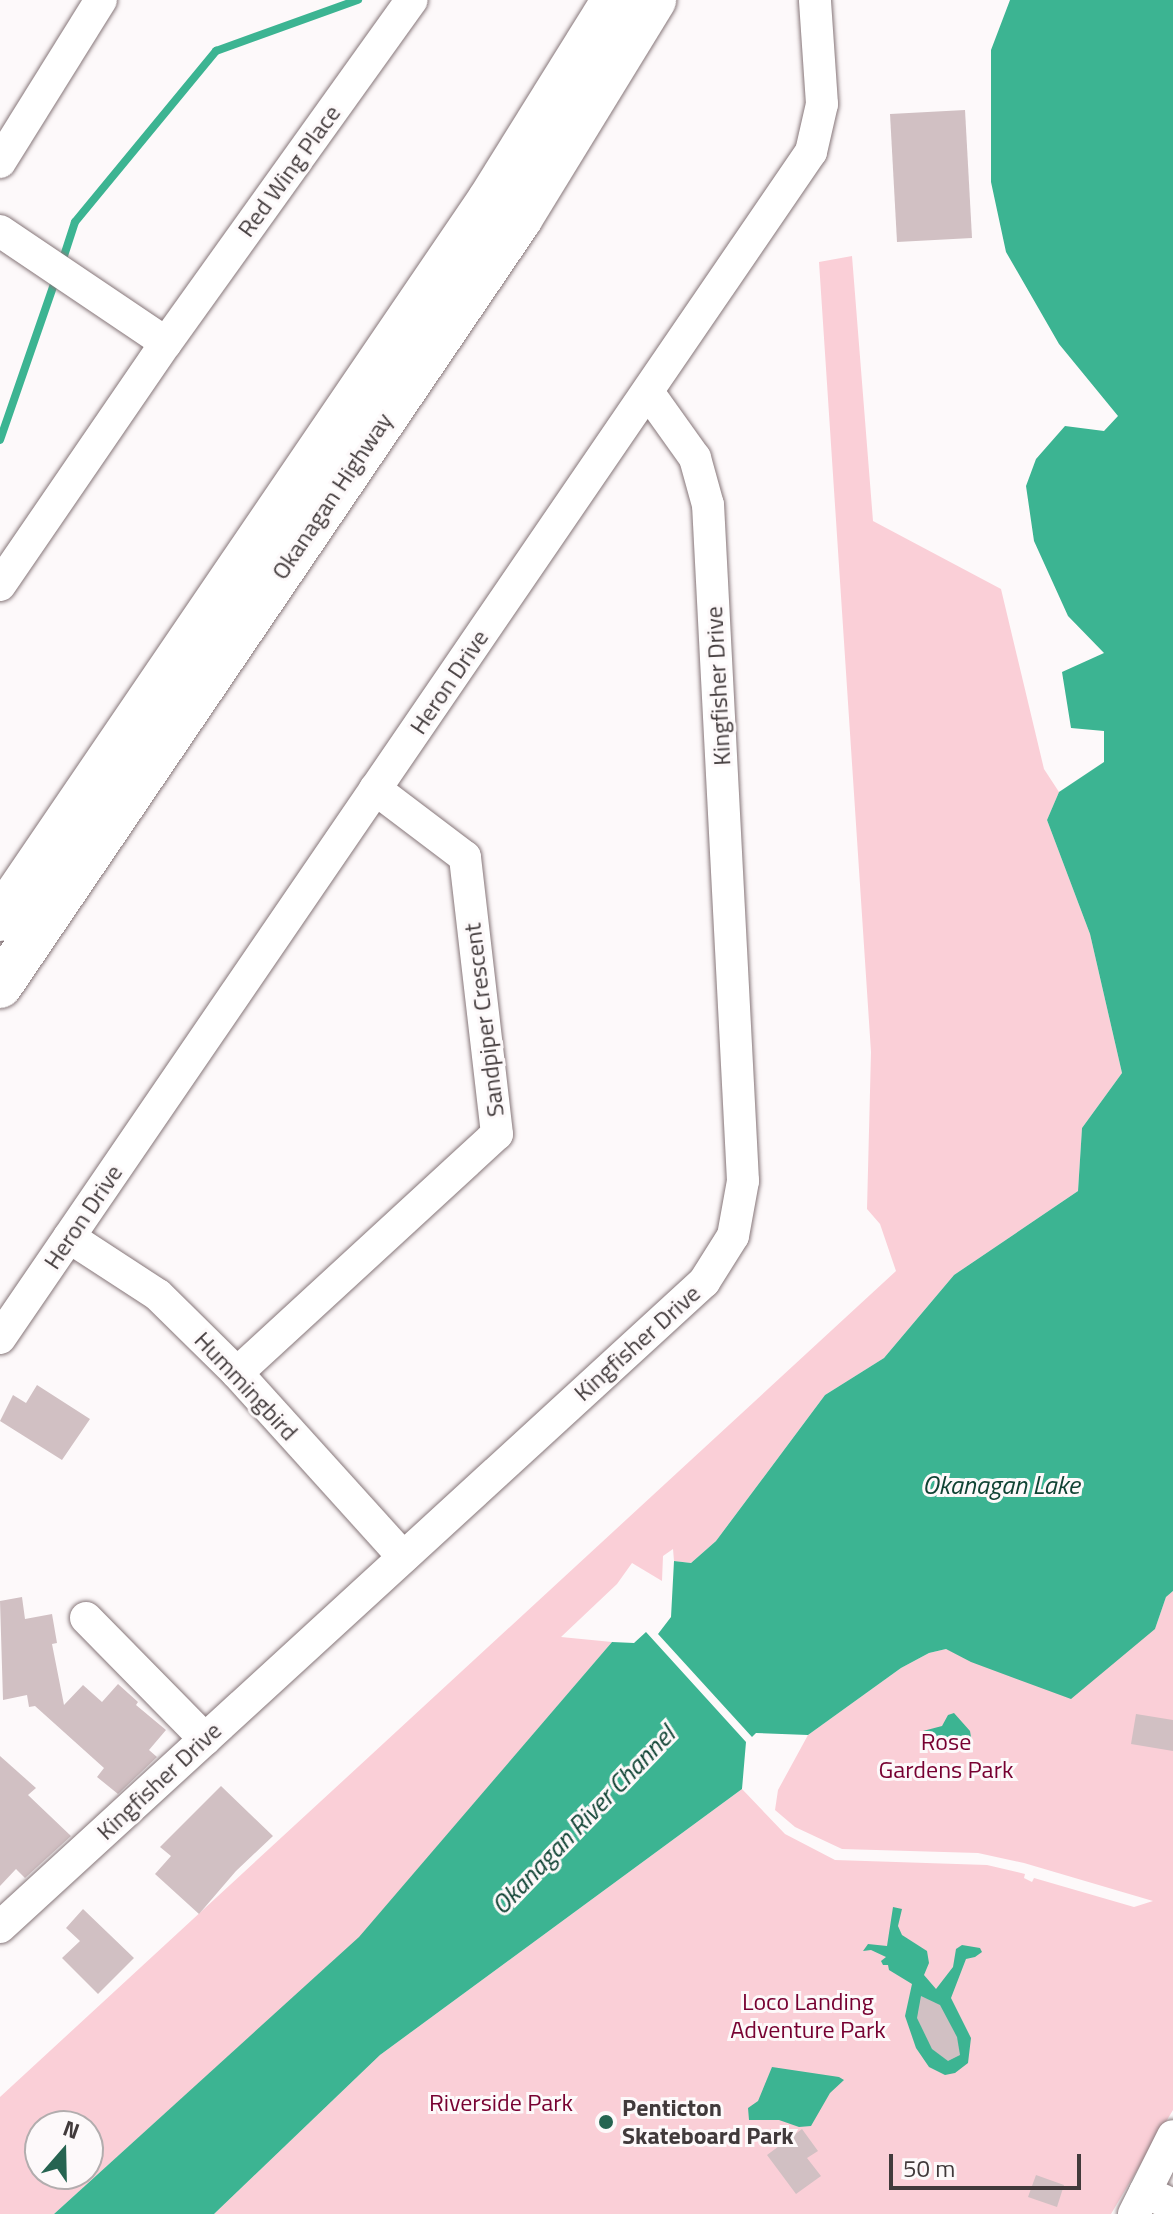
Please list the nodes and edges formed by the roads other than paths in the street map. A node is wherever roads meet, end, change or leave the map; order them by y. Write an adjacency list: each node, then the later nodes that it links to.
1 (101, 0): 6 (street)
2 (412, 0): 8 (street, Red Wing Place)
3 (614, 0): 12 (highway, Okanagan Highway)
4 (654, 0): 13 (highway, Okanagan Highway)
5 (815, 0): 9 (street, Heron Drive)
6 (0, 162)
7 (0, 231): 8 (street)
8 (166, 343): 10 (street, Red Wing Place)
9 (648, 392): 11 (street, Heron Drive); 17 (street, Kingfisher Drive)
10 (0, 585)
11 (375, 789): 14 (street, Heron Drive); 16 (street, Sandpiper Crescent)
12 (0, 919)
13 (0, 986)
14 (69, 1237): 15 (street, Heron Drive); 16 (street, Hummingbird)
15 (0, 1338)
16 (237, 1373): 17 (street, Hummingbird)
17 (403, 1557): 19 (street, Kingfisher Drive)
18 (86, 1618): 19 (street)
19 (205, 1739): 20 (street, Kingfisher Drive)
20 (0, 1927)
21 (1173, 2136): 22 (street)
22 (1151, 2204)

